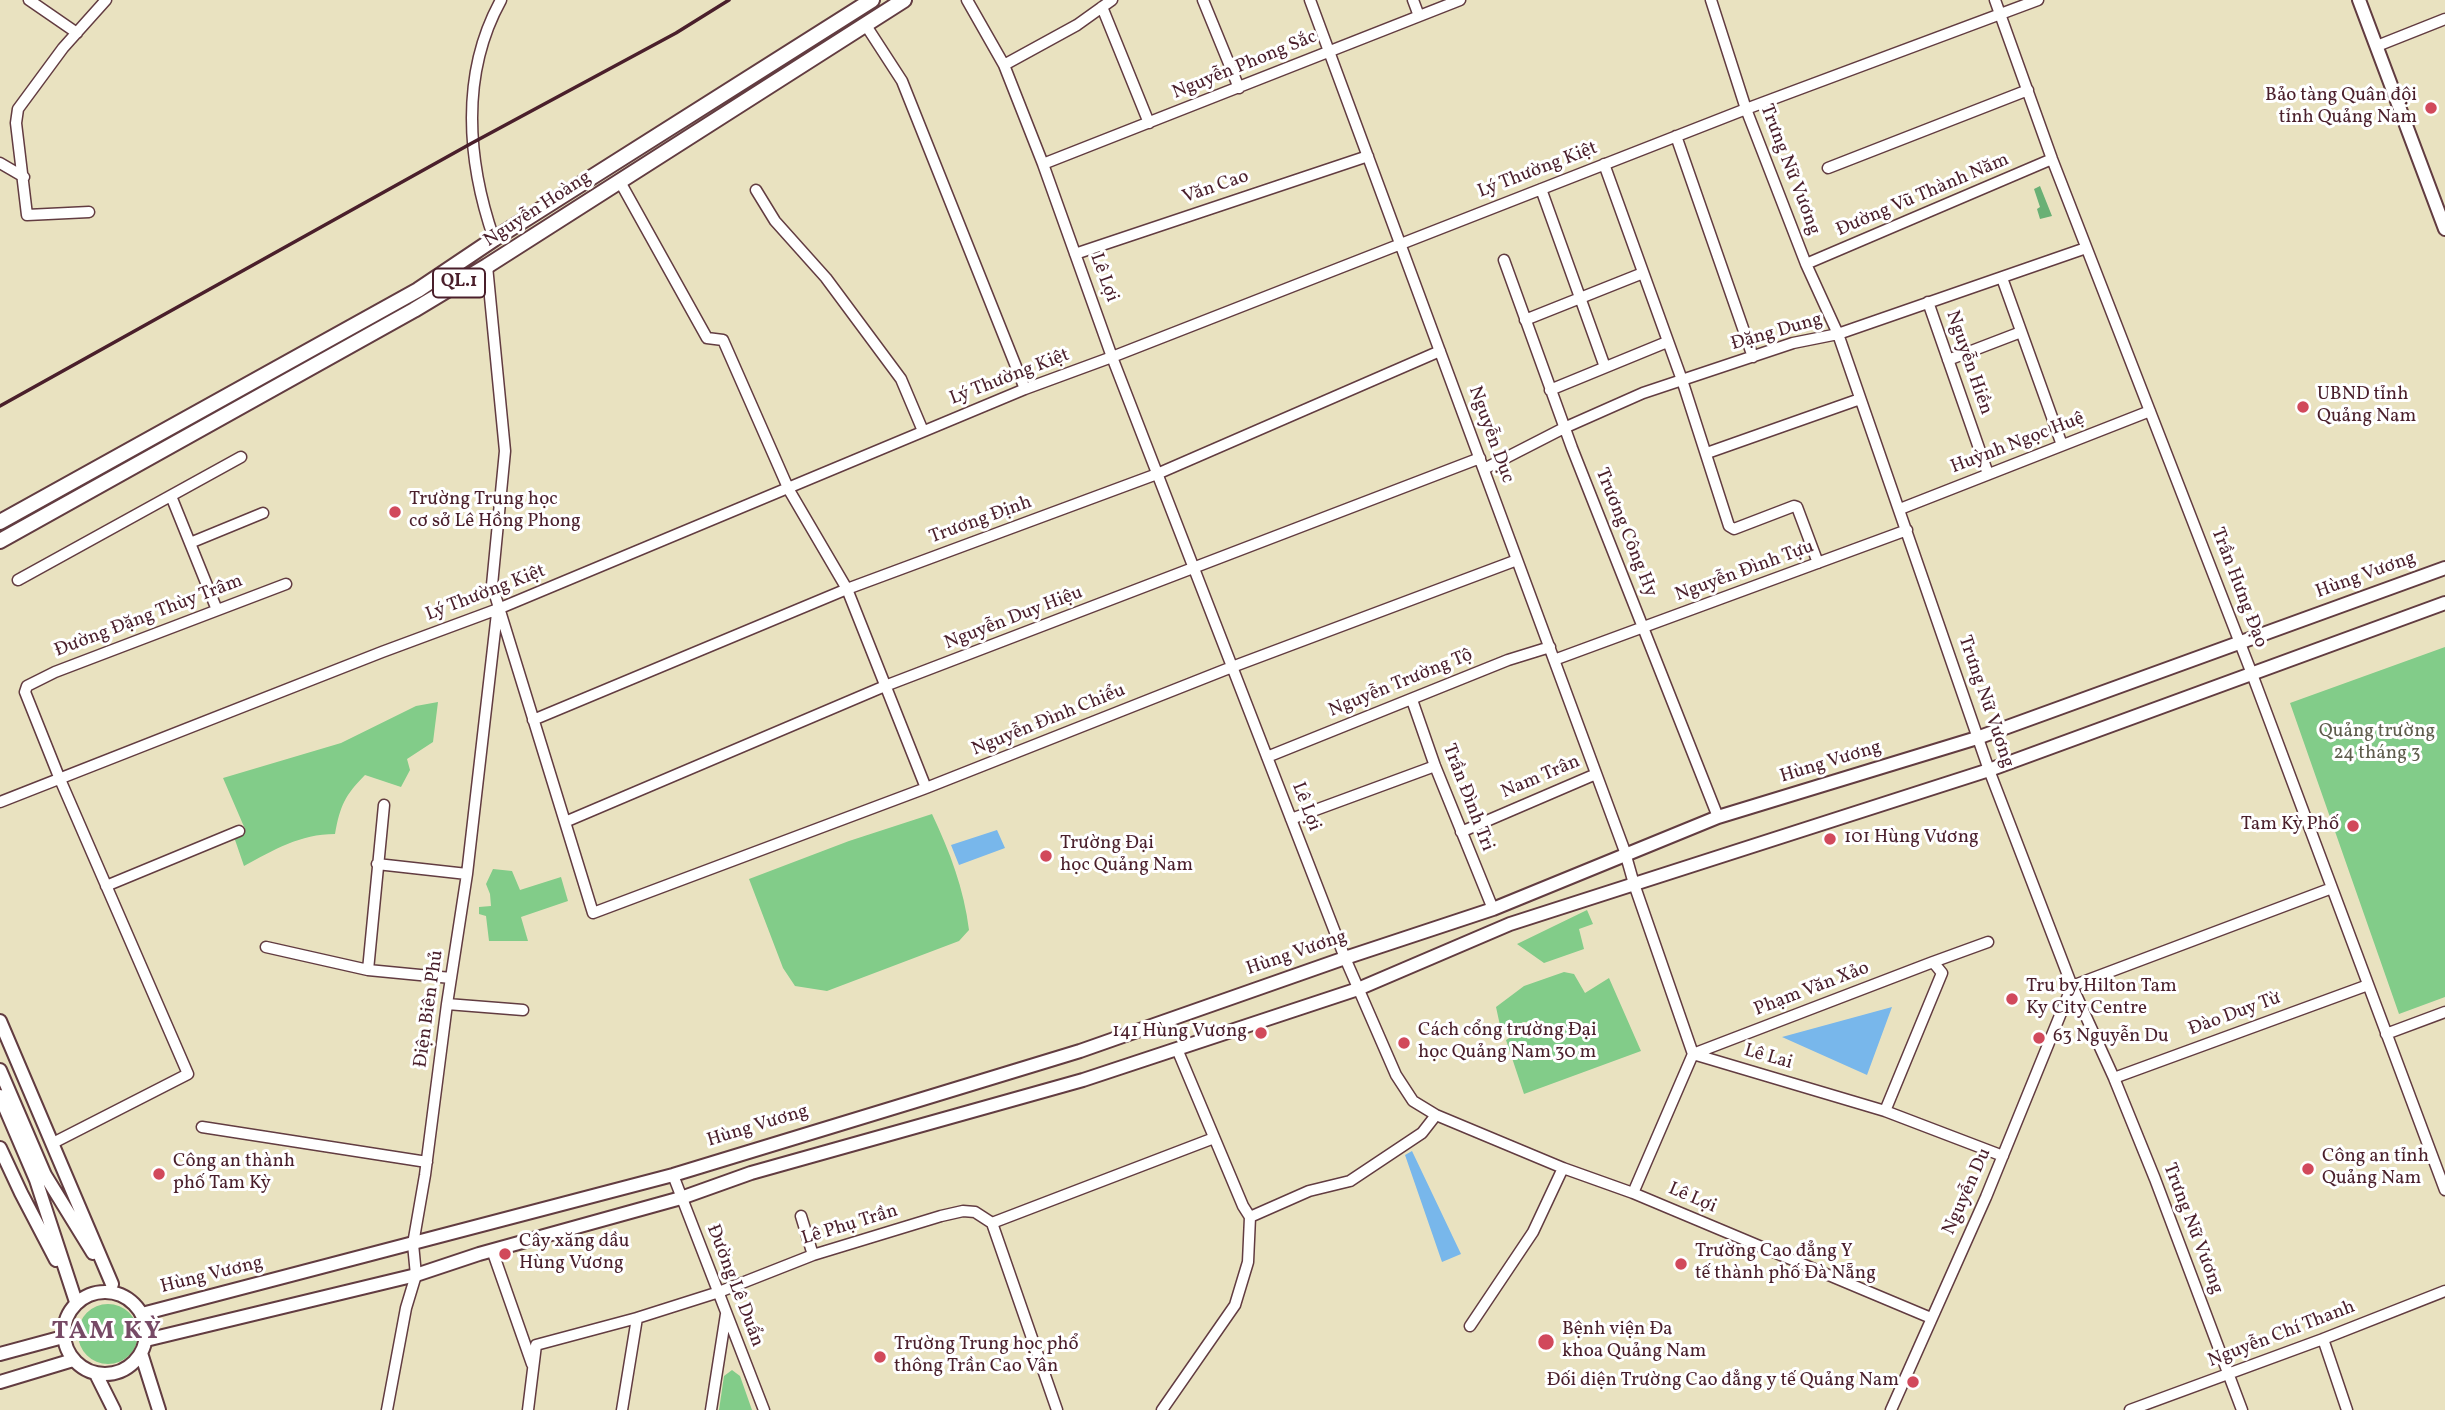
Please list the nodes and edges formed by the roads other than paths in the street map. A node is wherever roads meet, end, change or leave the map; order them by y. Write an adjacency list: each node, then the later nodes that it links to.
1 (29, 0): 21 (street)
2 (106, 0): 21 (street)
3 (500, 0): 44 (street)
4 (872, 0): 27 (highway, Nguyễn Hoàng / QL.1)
5 (904, 0): 20 (highway, Nguyễn Hoàng / QL.1)
6 (967, 0): 24 (street, Lê Lợi)
7 (1112, 0): 16 (street)
8 (1203, 0): 25 (street)
9 (1310, 0): 23 (street, Nguyễn Dục)
10 (1413, 0): 18 (street)
11 (1460, 0): 18 (street, Nguyễn Phong Sắc)
12 (1711, 0): 28 (street, Trưng Nữ Vương)
13 (1996, 0): 17 (street, Trần Hưng Đạo)
14 (2038, 0): 17 (street, Lý Thường Kiệt)
15 (2359, 0): 22 (main road)
16 (1102, 7): 24 (street); 30 (street)
17 (2000, 13): 26 (street, Trần Hưng Đạo); 28 (street, Lý Thường Kiệt)
18 (1419, 16): 23 (street, Nguyễn Phong Sắc)
19 (2445, 19): 22 (street)
20 (865, 24): 29 (highway, Nguyễn Hoàng / QL.1); 65 (street)
21 (76, 33): 38 (street)
22 (2376, 46): 43 (main road)
23 (1329, 51): 25 (street, Nguyễn Phong Sắc); 32 (street, Nguyễn Dục)
24 (1004, 65): 35 (street, Lê Lợi)
25 (1239, 88): 30 (street, Nguyễn Phong Sắc)
26 (2028, 90): 33 (street, Trần Hưng Đạo); 37 (street)
27 (708, 105): 29 (highway); 44 (highway, Nguyễn Hoàng / QL.1)
28 (1746, 109): 31 (street, Lý Thường Kiệt); 49 (street, Trưng Nữ Vương)
29 (716, 118): 39 (highway, Nguyễn Hoàng / QL.1)
30 (1149, 123): 35 (street, Nguyễn Phong Sắc)
31 (1676, 136): 36 (street, Lý Thường Kiệt); 61 (street)
32 (1368, 156): 45 (street, Nguyễn Dục); 47 (street, Văn Cao)
33 (2052, 159): 46 (street, Trần Hưng Đạo); 49 (street, Đường Vũ Thành Năm)
34 (0, 163): 38 (street)
35 (1043, 164): 47 (street, Lê Lợi)
36 (1604, 164): 40 (street, Lý Thường Kiệt); 51 (street)
37 (1828, 168)
38 (24, 177): 42 (street)
39 (619, 180): 50 (highway, Nguyễn Hoàng / QL.1); 78 (street)
40 (1541, 189): 45 (street, Lý Thường Kiệt); 53 (street)
41 (756, 190): 70 (street)
42 (89, 212)
43 (2445, 229)
44 (494, 239): 82 (highway, Nguyễn Hoàng / QL.1)
45 (1401, 244): 59 (street, Nguyễn Dục); 60 (street, Lý Thường Kiệt)
46 (2086, 247): 52 (street, Đặng Dung); 68 (street, Trần Hưng Đạo)
47 (1075, 254): 60 (street, Lê Lợi)
48 (1504, 260): 55 (street, Trương Công Hy)
49 (1806, 264): 57 (street, Trưng Nữ Vương)
50 (487, 266): 84 (highway, Nguyễn Hoàng / QL.1); 94 (street)
51 (1643, 273): 53 (street); 58 (street)
52 (2002, 278): 54 (street, Đặng Dung); 56 (street)
53 (1581, 297): 55 (street); 63 (street)
54 (1928, 302): 57 (street, Đặng Dung); 62 (street, Nguyễn Hiền)
55 (1525, 320): 66 (street, Trương Công Hy)
56 (2021, 332): 62 (street); 71 (street)
57 (1838, 334): 61 (street, Đặng Dung); 67 (street, Trưng Nữ Vương)
58 (1667, 342): 63 (street); 64 (street)
59 (1440, 351): 74 (street, Nguyễn Dục); 76 (street, Trương Định)
60 (1112, 357): 65 (street, Lý Thường Kiệt); 76 (street, Lê Lợi)
61 (1753, 357): 64 (street, Đặng Dung)
62 (1948, 360): 77 (street, Nguyễn Hiền)
63 (1605, 367): 66 (street)
64 (1682, 380): 69 (street, Đặng Dung); 72 (street)
65 (1025, 389): 70 (street, Lý Thường Kiệt)
66 (1550, 390): 69 (street, Trương Công Hy)
67 (1860, 399): 72 (street); 80 (street, Trưng Nữ Vương)
68 (2150, 411): 71 (street, Huỳnh Ngọc Huệ); 97 (street, Trần Hưng Đạo)
69 (1564, 428): 75 (street, Đặng Dung); 96 (street, Trương Công Hy)
70 (923, 431): 78 (street, Lý Thường Kiệt)
71 (2062, 445): 77 (street, Huỳnh Ngọc Huệ)
72 (1707, 453): 87 (street)
73 (241, 457): 79 (street)
74 (1480, 458): 75 (street, Nguyễn Dục); 89 (street, Nguyễn Duy Hiệu)
75 (1484, 469): 86 (street, Nguyễn Dục)
76 (1157, 474): 89 (street, Lê Lợi); 92 (street, Trương Định)
77 (1988, 474): 80 (street, Huỳnh Ngọc Huệ)
78 (789, 490): 92 (street); 94 (street, Lý Thường Kiệt)
79 (171, 496): 85 (street); 90 (street)
80 (1900, 509): 83 (street, Trưng Nữ Vương)
81 (263, 513): 85 (street)
82 (0, 522)
83 (1907, 530): 87 (street, Nguyễn Đình Tựu); 105 (street, Trưng Nữ Vương)
84 (0, 541)
85 (190, 543): 95 (street)
86 (1517, 559): 98 (street, Nguyễn Dục); 100 (street, Nguyễn Đình Chiểu)
87 (1818, 563): 96 (street, Nguyễn Đình Tựu)
88 (2445, 568): 97 (main road, Hùng Vương)
89 (1194, 569): 100 (street, Lê Lợi); 102 (street, Nguyễn Duy Hiệu)
90 (18, 580)
91 (286, 584): 95 (street, Đường Đặng Thùy Trâm)
92 (847, 589): 102 (street); 104 (street, Trương Định)
93 (2445, 603): 101 (main road)
94 (498, 609): 104 (street); 110 (street, Lý Thường Kiệt); 121 (street, Điện Biên Phủ)
95 (217, 610): 110 (street, Đường Đặng Thùy Trâm)
96 (1644, 628): 99 (street, Nguyễn Đình Tựu); 114 (street, Trương Công Hy)
97 (2240, 642): 101 (street, Trần Hưng Đạo); 105 (main road, Hùng Vương)
98 (1550, 647): 99 (street, Nguyễn Dục); 103 (street, Nguyễn Trường Tộ)
99 (1554, 660): 109 (street, Nguyễn Dục)
100 (1232, 667): 106 (street, Lê Lợi); 111 (street, Nguyễn Đình Chiểu)
101 (2252, 674): 108 (main road); 124 (street, Trần Hưng Đạo)
102 (886, 686): 111 (street); 116 (street, Nguyễn Duy Hiệu)
103 (1412, 700): 106 (street, Nguyễn Trường Tộ); 107 (street, Trần Đình Tri)
104 (533, 720): 116 (street)
105 (1978, 738): 108 (street, Trưng Nữ Vương); 114 (main road, Hùng Vương)
106 (1267, 757): 115 (street, Lê Lợi)
107 (1435, 766): 115 (street); 118 (street, Trần Đình Tri)
108 (1989, 770): 122 (main road); 133 (street, Trưng Nữ Vương)
109 (1597, 774): 118 (street, Nam Trân); 119 (street, Nguyễn Dục)
110 (59, 777): 112 (street, Lý Thường Kiệt); 123 (street)
111 (926, 788): 116 (street, Nguyễn Đình Chiểu)
112 (0, 802)
113 (384, 805): 120 (street)
114 (1718, 817): 119 (main road, Hùng Vương)
115 (1291, 819): 128 (street, Lê Lợi)
116 (565, 822)
117 (239, 831): 123 (street)
118 (1461, 832): 125 (street, Trần Đình Tri)
119 (1626, 855): 122 (street, Nguyễn Dục); 125 (main road, Hùng Vương)
120 (377, 864): 121 (street); 130 (street)
121 (467, 874): 131 (street, Điện Biên Phủ)
122 (1634, 884): 134 (main road); 141 (street)
123 (106, 886): 149 (street)
124 (2332, 888): 132 (street, Trần Hưng Đạo); 133 (street)
125 (1493, 909): 128 (main road, Hùng Vương)
126 (1988, 942): 129 (street, Phạm Văn Xảo)
127 (266, 947): 130 (street)
128 (1345, 958): 134 (street, Lê Lợi); 154 (main road, Hùng Vương)
129 (1933, 962): 141 (street, Phạm Văn Xảo); 145 (street)
130 (368, 970): 131 (street)
131 (451, 978): 135 (street, Điện Biên Phủ)
132 (2368, 985): 139 (street, Trần Hưng Đạo); 143 (street, Đào Duy Từ)
133 (2072, 986): 143 (street, Trưng Nữ Vương); 151 (street, Nguyễn Du)
134 (1358, 989): 140 (main road); 146 (street, Lê Lợi)
135 (447, 1004): 136 (street); 152 (street, Điện Biên Phủ)
136 (523, 1010)
137 (2445, 1012): 139 (street)
138 (0, 1021): 149 (main road)
139 (2386, 1034): 156 (street, Trần Hưng Đạo)
140 (1177, 1049): 148 (street); 158 (main road)
141 (1693, 1054): 145 (street, Lê Lai); 157 (street)
142 (0, 1070): 155 (main road)
143 (2114, 1078): 184 (street, Trưng Nữ Vương)
144 (0, 1096): 155 (main road)
145 (1885, 1111): 151 (street, Lê Lai)
146 (1436, 1115): 153 (street, Lê Lợi); 160 (street)
147 (202, 1127): 152 (street)
148 (1214, 1138): 160 (street); 161 (street)
149 (53, 1143): 166 (main road)
150 (0, 1148): 167 (main road)
151 (2003, 1156): 175 (street, Nguyễn Du)
152 (427, 1162): 162 (street, Điện Biên Phủ)
153 (1563, 1167): 157 (street, Lê Lợi); 176 (street)
154 (673, 1175): 158 (street, Đường Lê Duẩn); 162 (main road, Hùng Vương)
155 (41, 1177): 166 (main road); 167 (main road)
156 (2445, 1190)
157 (1633, 1193): 175 (street, Lê Lợi)
158 (681, 1198): 163 (main road); 169 (street, Đường Lê Duẩn)
159 (801, 1216): 164 (street)
160 (1250, 1217): 195 (street)
161 (992, 1223): 164 (street, Lê Phụ Trần); 194 (street)
162 (413, 1244): 165 (street, Điện Biên Phủ); 173 (main road, Hùng Vương)
163 (492, 1250): 165 (main road); 182 (street)
164 (813, 1255): 169 (street, Lê Phụ Trần)
165 (416, 1275): 179 (main road); 189 (street, Điện Biên Phủ)
166 (112, 1284): 170 (main road)
167 (72, 1288): 171 (main road)
168 (2445, 1291): 178 (street, Nguyễn Chí Thanh)
169 (719, 1292): 172 (street, Đường Lê Duẩn); 174 (street, Lê Phụ Trần)
170 (123, 1296): 171 (main road); 173 (main road)
171 (76, 1303): 177 (main road)
172 (726, 1312): 192 (street); 193 (street, Đường Lê Duẩn)
173 (142, 1314): 179 (main road)
174 (637, 1318): 182 (street, Lê Phụ Trần); 191 (street)
175 (1931, 1318): 196 (street, Nguyễn Du)
176 (1470, 1326)
177 (63, 1337): 180 (main road); 181 (main road)
178 (2323, 1339): 184 (street, Nguyễn Chí Thanh); 199 (street)
179 (144, 1346): 183 (main road); 188 (main road)
180 (0, 1354)
181 (73, 1360): 183 (main road); 185 (main road)
182 (532, 1364): 190 (street)
183 (96, 1374): 187 (main road)
184 (2228, 1375): 186 (street, Nguyễn Chí Thanh); 198 (street, Trưng Nữ Vương)
185 (0, 1382)
186 (2142, 1408): 197 (street, Nguyễn Chí Thanh)
187 (114, 1410)
188 (159, 1410)
189 (387, 1410)
190 (528, 1410)
191 (622, 1410)
192 (711, 1410)
193 (764, 1410)
194 (1057, 1410)
195 (1162, 1410)
196 (1891, 1410)
197 (2130, 1410)
198 (2242, 1410)
199 (2347, 1410)

